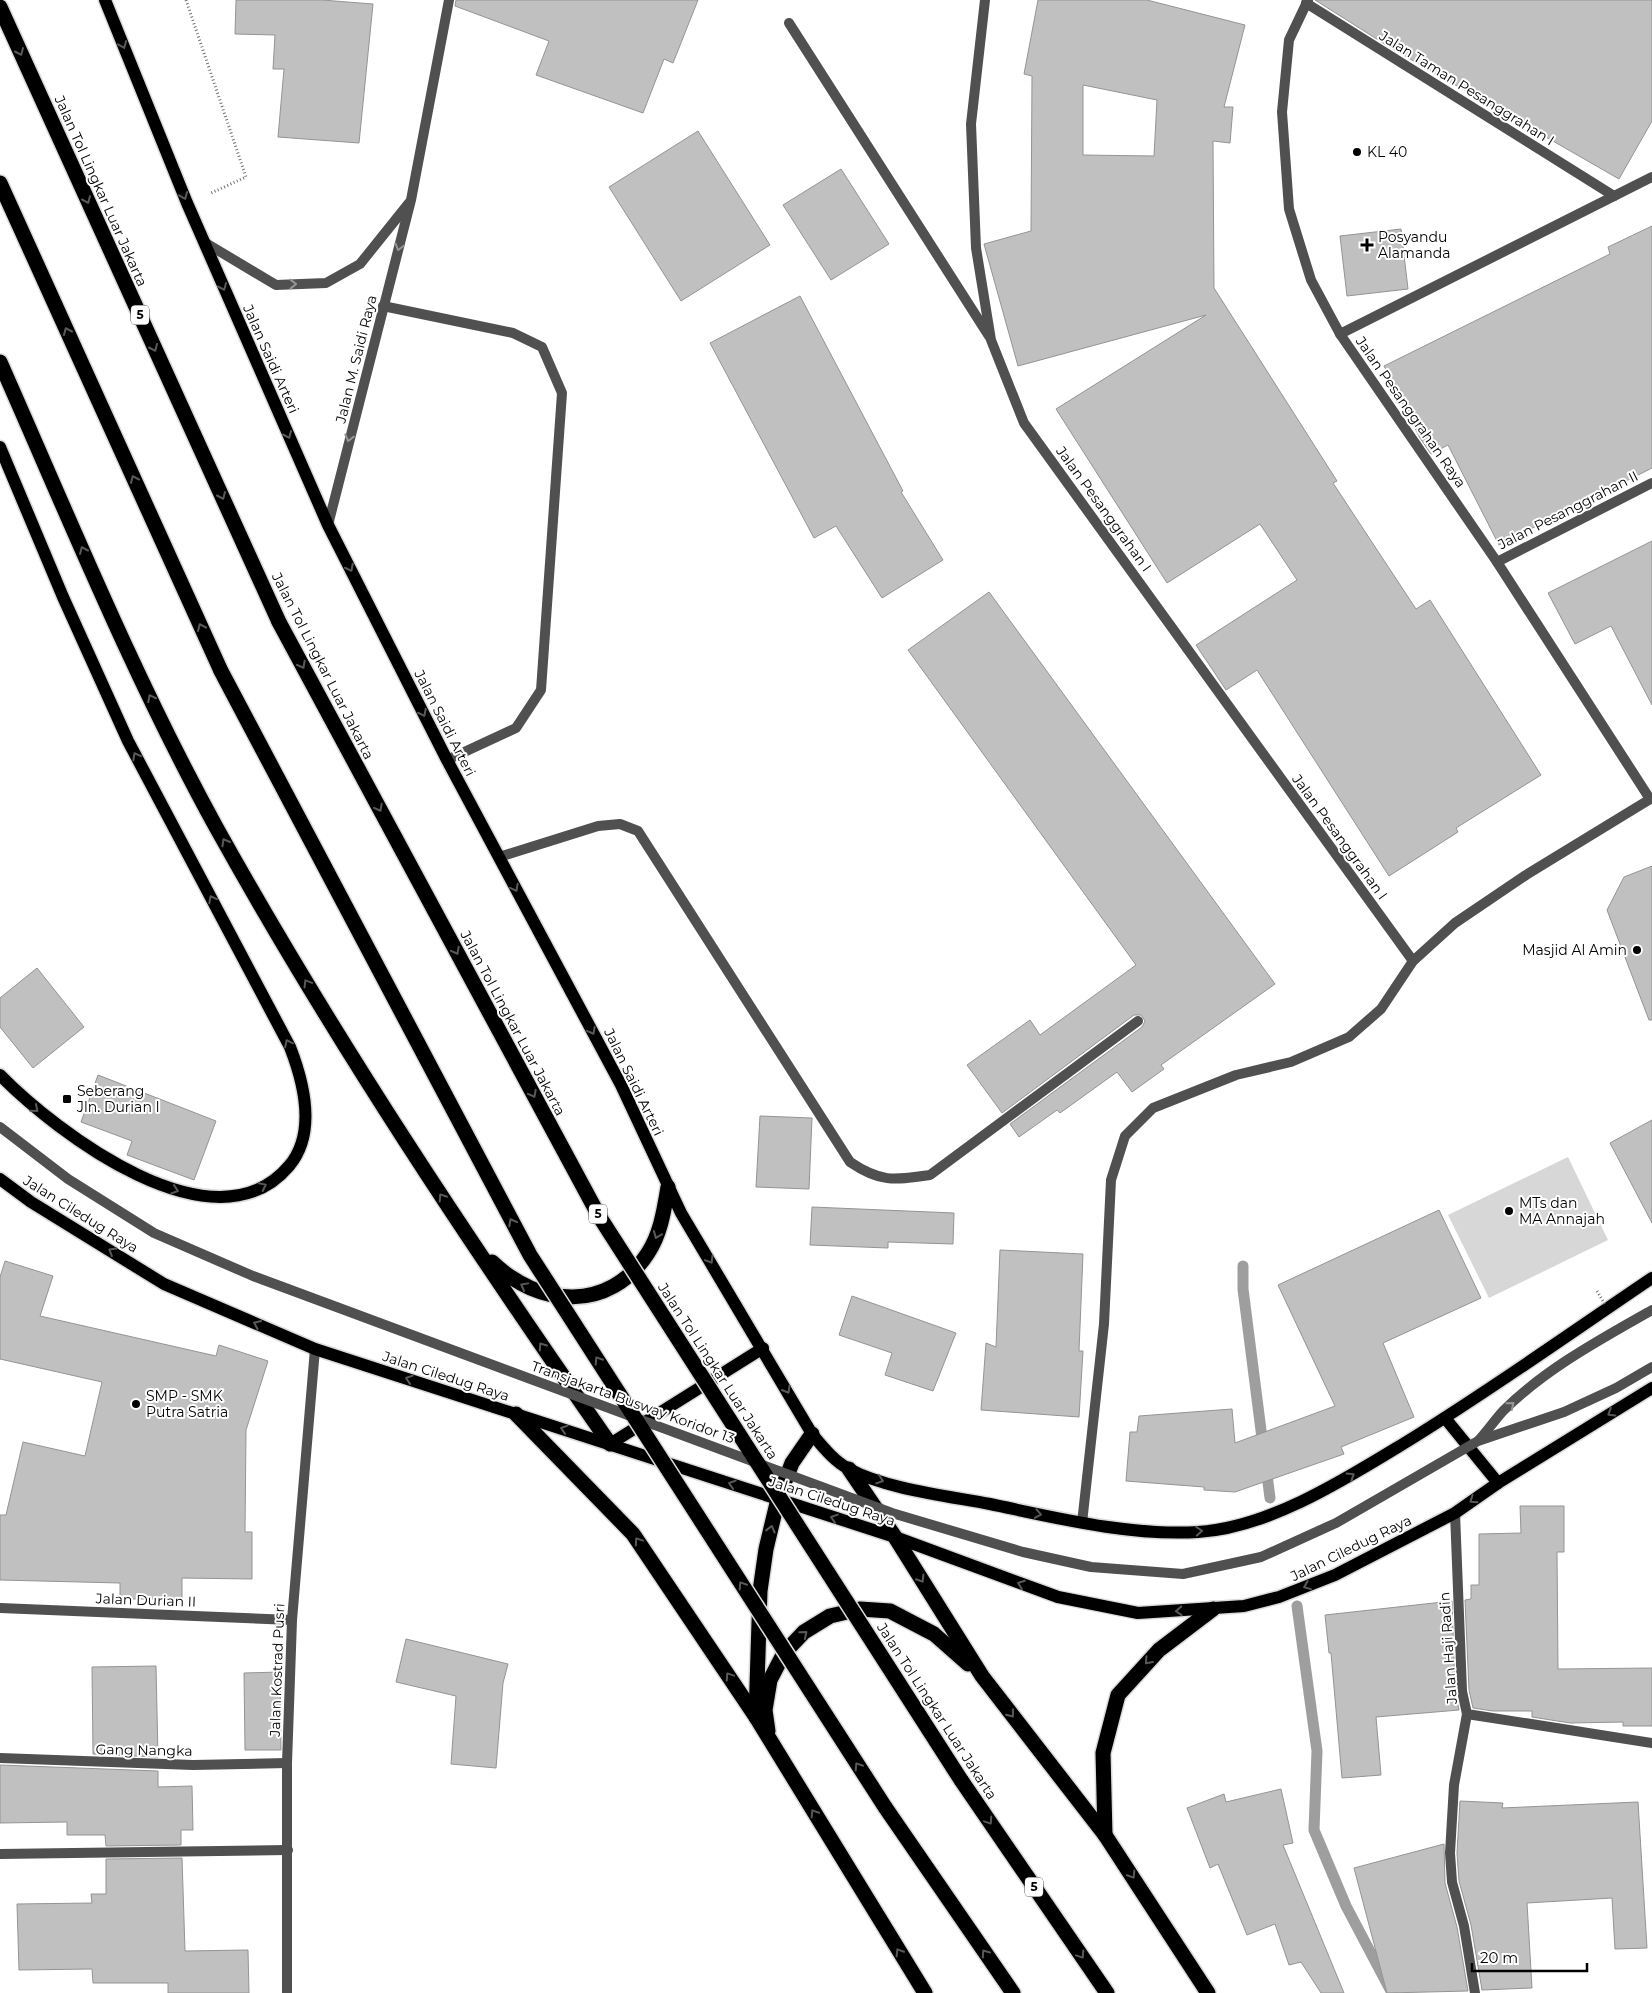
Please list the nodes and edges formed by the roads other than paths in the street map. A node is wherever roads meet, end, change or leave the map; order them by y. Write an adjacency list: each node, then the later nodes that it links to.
1 (105, 0): 11 (main road, Jalan Saidi Arteri, one-way to 11)
2 (449, 0): 10 (street, Jalan M. Saidi Raya)
3 (985, 0): 14 (street, Jalan Pesanggrahan I)
4 (1307, 1): 9 (street, Jalan Taman Pesanggrahan I); 13 (street, Jalan Pesanggrahan Raya)
5 (0, 8): 63 (highway, Jalan Tol Lingkar Luar Jakarta / 5, one-way to 63, bridge)
6 (789, 23): 14 (street)
7 (1652, 177): 9 (street)
8 (0, 183): 62 (highway, one-way to 8, bridge)
9 (1614, 196): 13 (street)
10 (411, 200): 11 (street, Jalan M. Saidi Raya, one-way to 10); 12 (street, Jalan M. Saidi Raya, one-way to 12)
11 (204, 242): 18 (main road, Jalan Saidi Arteri, one-way to 18)
12 (383, 306): 18 (street, Jalan M. Saidi Raya, one-way to 18); 20 (street)
13 (1340, 334): 19 (street, Jalan Pesanggrahan Raya)
14 (991, 340): 23 (street, Jalan Pesanggrahan I)
15 (0, 362): 29 (highway, one-way to 15)
16 (0, 447): 25 (main road, one-way to 16)
17 (1652, 483): 19 (street, Jalan Pesanggrahan II)
18 (328, 524): 20 (main road, Jalan Saidi Arteri, one-way to 20)
19 (1498, 562): 21 (street, Jalan Pesanggrahan Raya)
20 (447, 760): 22 (main road, Jalan Saidi Arteri)
21 (1651, 798): 23 (street)
22 (499, 858): 24 (street); 28 (main road, Jalan Saidi Arteri, one-way to 28)
23 (1412, 961): 45 (street)
24 (1138, 1021)
25 (0, 1075)
26 (0, 1127): 39 (street, Transjakarta Busway Koridor 13, bridge)
27 (0, 1179): 33 (main road, Jalan Ciledug Raya, one-way to 27)
28 (668, 1187): 29 (highway, one-way to 29); 32 (main road, Jalan Saidi Arteri, one-way to 32)
29 (469, 1238): 40 (highway, one-way to 29)
30 (1652, 1278): 37 (main road)
31 (1652, 1310): 39 (street, Transjakarta Busway Koridor 13, one-way to 31, bridge)
32 (763, 1348): 38 (main road, Jalan Saidi Arteri, one-way to 38); 40 (main road)
33 (315, 1349): 36 (main road, Jalan Ciledug Raya, one-way to 33); 49 (street, Jalan Kostrad Pusri)
34 (1652, 1367): 39 (street, Transjakarta Busway Koridor 13, bridge)
35 (1652, 1388): 42 (main road, Jalan Ciledug Raya, one-way to 42)
36 (516, 1414): 40 (main road, Jalan Ciledug Raya, one-way to 36); 52 (highway, one-way to 36)
37 (1445, 1418): 42 (main road); 45 (main road, one-way to 37)
38 (812, 1434): 41 (main road); 43 (highway)
39 (1478, 1441)
40 (610, 1444): 43 (main road, Jalan Ciledug Raya, one-way to 40)
41 (849, 1469): 45 (main road, one-way to 45); 46 (highway)
42 (1498, 1483): 44 (main road, Jalan Ciledug Raya, one-way to 44)
43 (778, 1499): 46 (main road, Jalan Ciledug Raya, one-way to 43); 52 (highway, one-way to 43)
44 (1455, 1513): 48 (main road, Jalan Ciledug Raya, one-way to 48); 51 (street, Jalan Haji Radin)
45 (1082, 1523)
46 (895, 1537): 48 (main road, Jalan Ciledug Raya, one-way to 46); 50 (highway, one-way to 50)
47 (0, 1608): 49 (street, Jalan Durian II)
48 (1213, 1609): 57 (highway, one-way to 57)
49 (292, 1620): 56 (street, Jalan Kostrad Pusri)
50 (982, 1676): 53 (highway, one-way to 50); 57 (highway, one-way to 57)
51 (1467, 1714): 54 (street, Jalan Haji Radin); 65 (street)
52 (756, 1717): 53 (highway)
53 (769, 1740): 61 (highway, one-way to 53)
54 (1652, 1743)
55 (0, 1758): 56 (street, Gang Nangka)
56 (287, 1762): 58 (street, Jalan Kostrad Pusri)
57 (1105, 1835): 64 (highway, one-way to 64)
58 (288, 1850): 59 (street); 60 (street, Jalan Kostrad Pusri)
59 (0, 1854)
60 (287, 1993)
61 (925, 1993)
62 (1013, 1993)
63 (1107, 1993)
64 (1208, 1993)
65 (1475, 1993)

